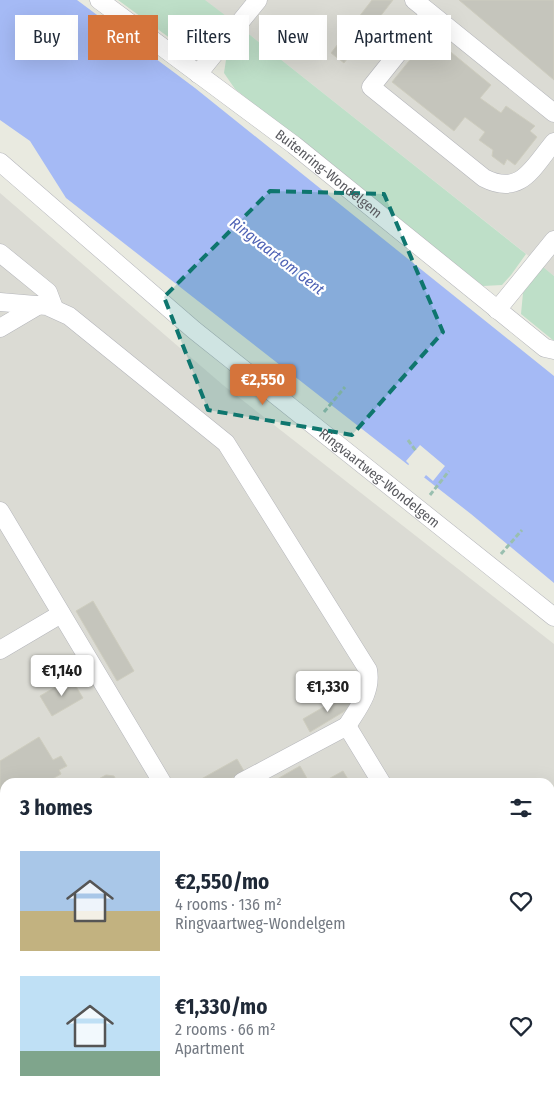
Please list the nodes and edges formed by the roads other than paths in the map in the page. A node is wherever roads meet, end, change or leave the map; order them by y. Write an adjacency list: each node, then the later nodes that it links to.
1 (99, 0): 5 (street, Buitenring-Wondelgem)
2 (258, 0): 5 (street)
3 (414, 0): 4 (street)
4 (430, 13): 6 (street); 7 (street)
5 (198, 74): 13 (street, Buitenring-Wondelgem)
6 (554, 113)
7 (554, 142)
8 (0, 162): 18 (street, Ringvaartweg-Wondelgem)
9 (554, 240): 13 (street)
10 (0, 253): 12 (street)
11 (0, 302): 12 (street)
12 (46, 306): 14 (street); 20 (street)
13 (497, 310): 15 (street, Buitenring-Wondelgem)
14 (0, 328)
15 (554, 350)
16 (0, 511): 17 (street)
17 (61, 614): 19 (street); 21 (street)
18 (554, 617)
19 (0, 650)
20 (347, 726): 22 (street); 23 (street)
21 (160, 778)
22 (250, 778)
23 (379, 778)

